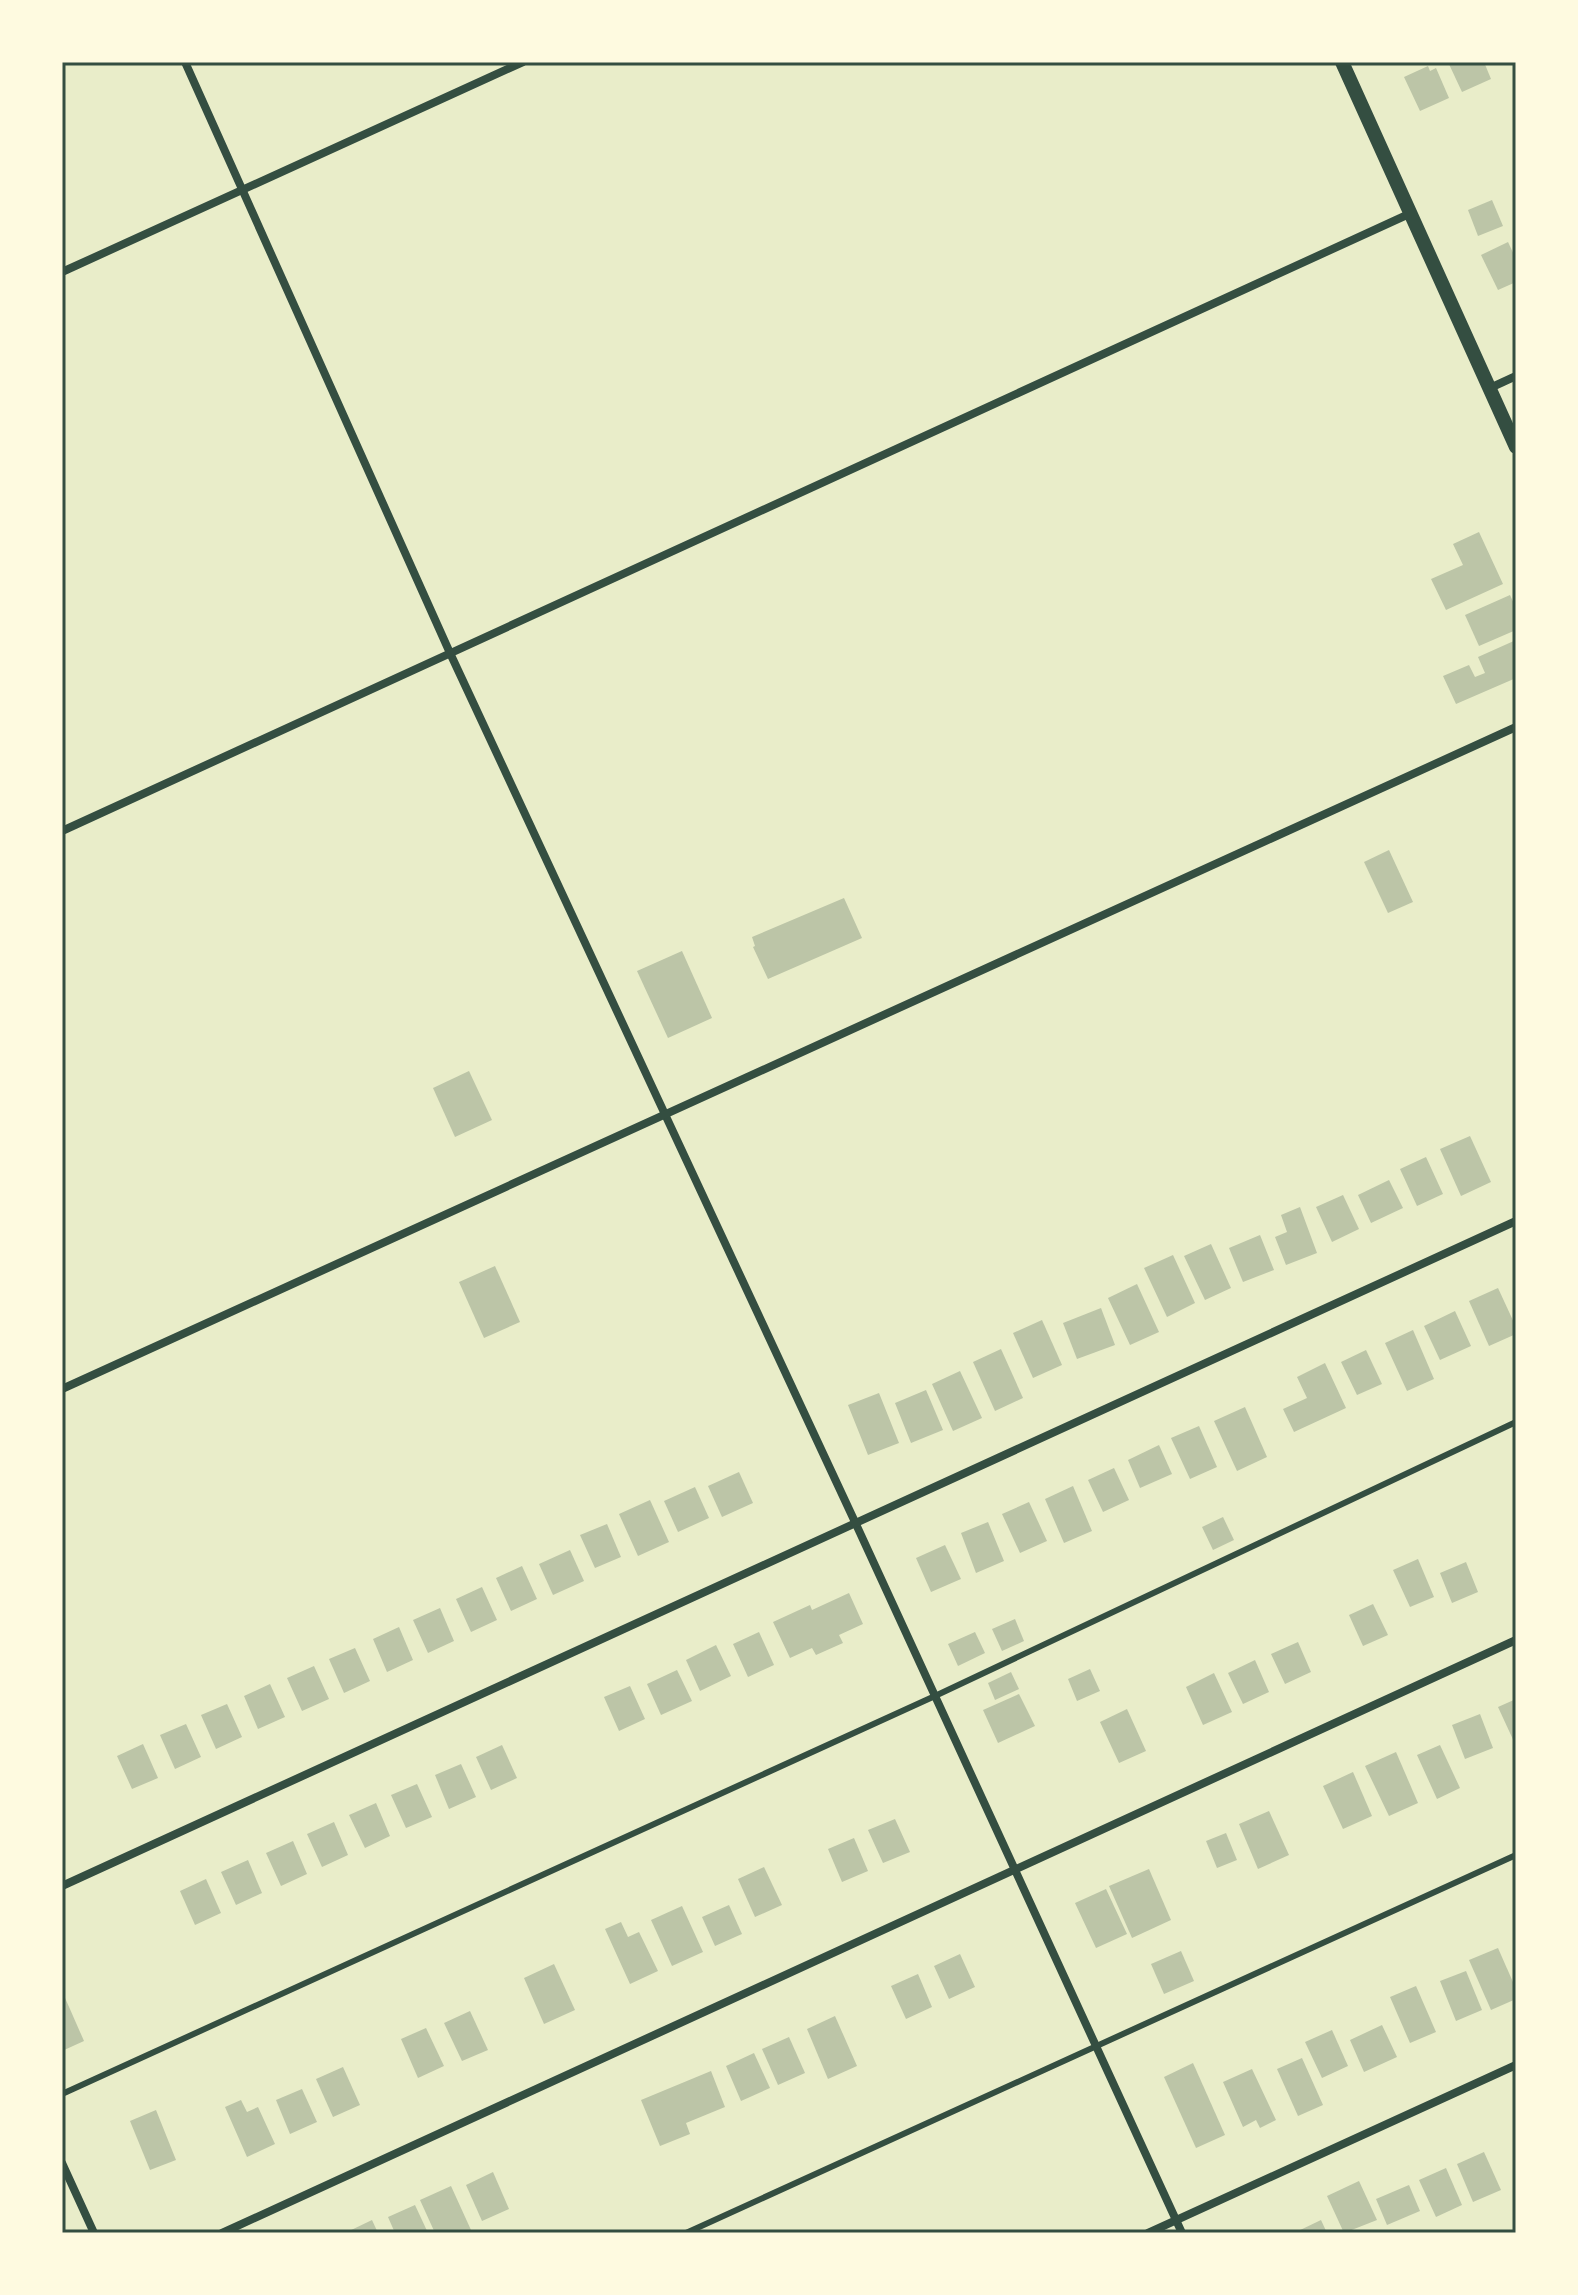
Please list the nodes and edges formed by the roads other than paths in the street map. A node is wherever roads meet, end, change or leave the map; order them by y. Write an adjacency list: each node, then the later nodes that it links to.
1 (185, 62): 4 (street)
2 (523, 62): 4 (street)
3 (1342, 62): 5 (street)
4 (244, 189): 6 (street); 10 (street)
5 (1409, 214): 8 (street); 10 (street)
6 (62, 272)
7 (1516, 376): 8 (street)
8 (1490, 388): 9 (street)
9 (1516, 447)
10 (450, 653): 12 (street); 13 (street)
11 (1516, 727): 13 (street)
12 (62, 831)
13 (664, 1115): 15 (street); 17 (street)
14 (1516, 1221): 17 (street)
15 (62, 1389)
16 (1516, 1422): 19 (lane)
17 (855, 1522): 19 (street); 22 (street)
18 (1516, 1640): 21 (street)
19 (935, 1696): 21 (street); 25 (lane)
20 (1516, 1855): 23 (lane)
21 (1015, 1869): 23 (street); 29 (street)
22 (62, 1886)
23 (1096, 2047): 27 (street); 30 (lane)
24 (1516, 2065): 27 (street)
25 (62, 2094)
26 (62, 2163): 28 (street)
27 (1176, 2220): 31 (street); 32 (street)
28 (94, 2233)
29 (222, 2233)
30 (686, 2233)
31 (1148, 2233)
32 (1182, 2233)

